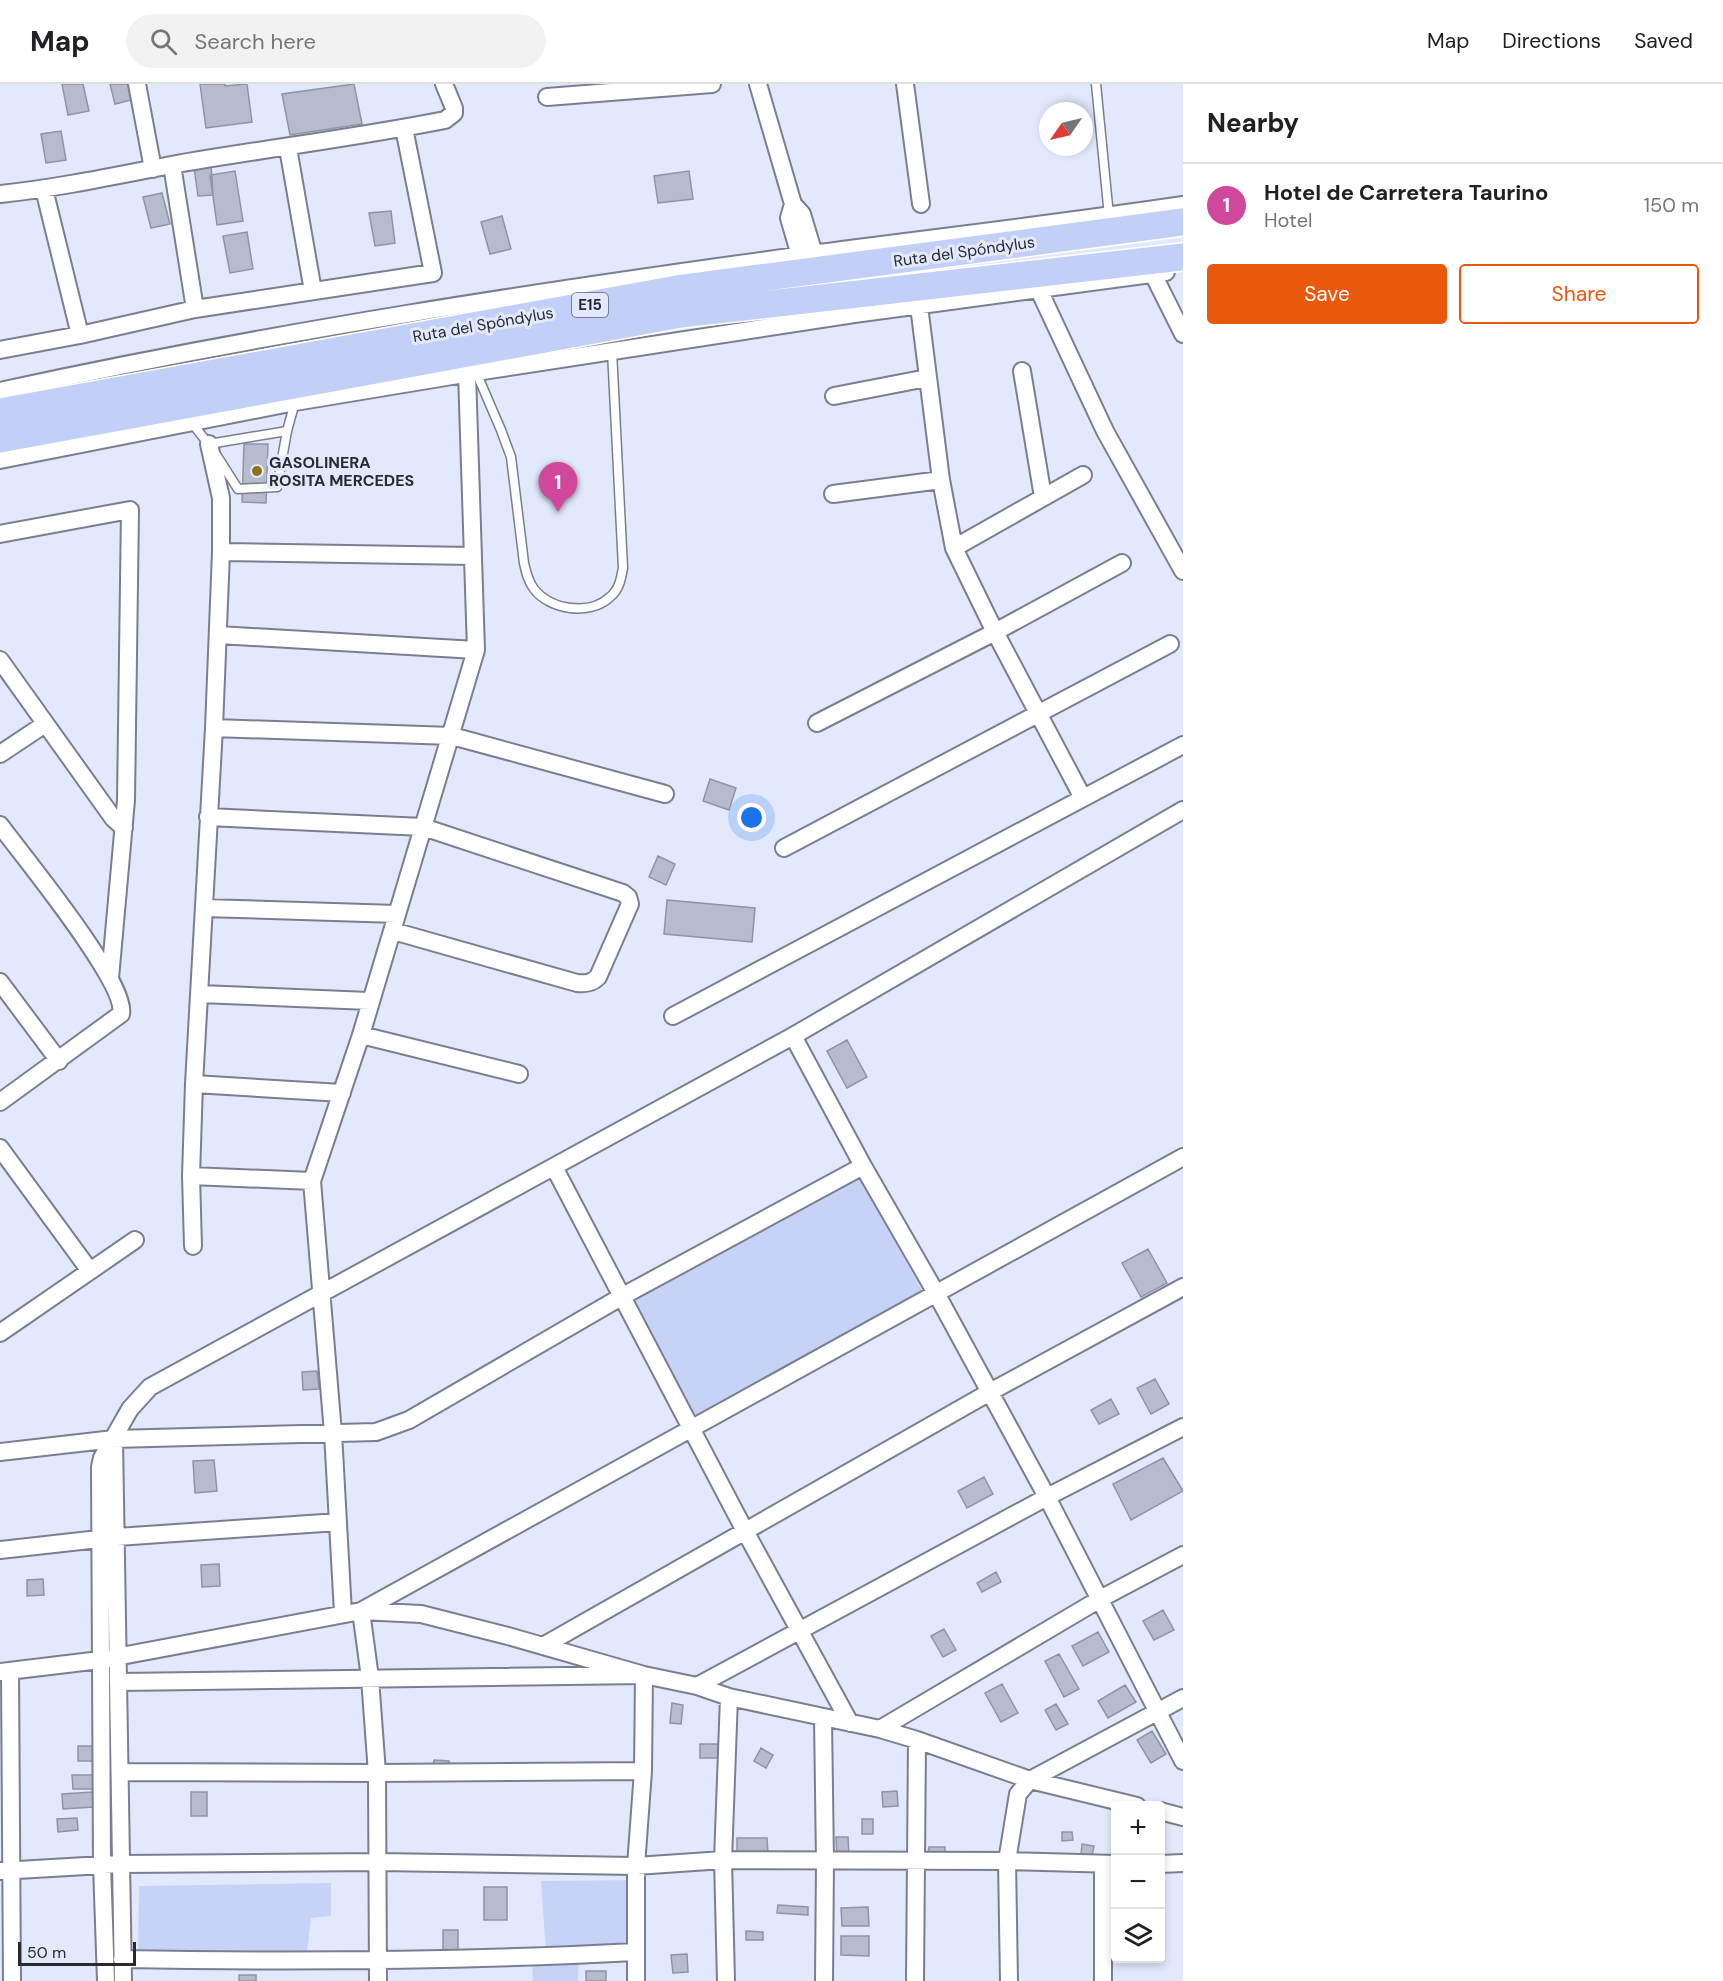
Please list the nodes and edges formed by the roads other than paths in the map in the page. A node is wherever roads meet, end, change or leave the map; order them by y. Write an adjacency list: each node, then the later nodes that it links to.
1 (137, 84): 11 (street)
2 (444, 84): 8 (street)
3 (712, 84): 7 (street)
4 (758, 84): 19 (street)
5 (905, 84): 14 (street)
6 (1096, 84): 16 (lane)
7 (547, 97)
8 (404, 128): 9 (street); 23 (street)
9 (288, 148): 10 (street); 23 (street)
10 (171, 165): 11 (street); 25 (street)
11 (153, 169): 12 (street)
12 (44, 189): 13 (street); 28 (street)
13 (0, 194)
14 (921, 204)
15 (1183, 205): 16 (street)
16 (1109, 216): 19 (street)
17 (1183, 222): 19 (highway, Ruta del Spóndylus / E15)
18 (1183, 257): 26 (highway, Ruta del Spóndylus / E15)
19 (807, 261): 26 (street); 34 (highway, Ruta del Spóndylus / E15); 35 (street)
20 (1183, 269): 21 (street)
21 (1153, 274): 22 (street); 27 (street)
22 (1039, 290): 24 (street); 52 (street)
23 (313, 291): 25 (street)
24 (919, 306): 26 (street); 33 (street)
25 (195, 309): 28 (street)
26 (811, 310): 30 (street); 34 (highway, Ruta del Spóndylus / E15)
27 (1183, 334)
28 (80, 335): 29 (street)
29 (0, 350)
30 (612, 351): 32 (street); 32 (lane)
31 (1022, 371): 46 (street)
32 (471, 373): 34 (street); 50 (street)
33 (927, 378): 36 (street); 44 (street)
34 (292, 382): 37 (highway, Ruta del Spóndylus / E15); 38 (street); 39 (lane); 40 (highway, Ruta del Spóndylus / E15)
35 (0, 392)
36 (834, 396)
37 (0, 412)
38 (192, 422): 41 (lane); 42 (street)
39 (287, 431): 41 (lane); 41 (lane)
40 (0, 439)
41 (209, 444): 49 (street)
42 (0, 460)
43 (1083, 475): 46 (street)
44 (941, 480): 45 (street); 48 (street)
45 (832, 494)
46 (1043, 497): 48 (street)
47 (0, 534): 71 (street)
48 (954, 548): 53 (street)
49 (220, 552): 50 (street); 54 (street)
50 (472, 556): 56 (street)
51 (1122, 563): 53 (street)
52 (1183, 572)
53 (995, 632): 58 (street); 59 (street)
54 (219, 634): 56 (street); 61 (street)
55 (1170, 644): 58 (street)
56 (476, 650): 62 (street)
57 (0, 660): 60 (street)
58 (1039, 713): 66 (street); 72 (street)
59 (817, 723)
60 (45, 724): 64 (street); 71 (street)
61 (214, 728): 62 (street); 68 (street)
62 (452, 736): 65 (street); 70 (street)
63 (1183, 745): 66 (street)
64 (0, 754)
65 (665, 794)
66 (1083, 798): 80 (street)
67 (1183, 810): 82 (street)
68 (208, 817): 70 (street); 73 (street)
69 (0, 825): 76 (street)
70 (423, 827): 74 (street); 75 (street)
71 (124, 828): 76 (street)
72 (784, 848)
73 (204, 908): 74 (street); 78 (street)
74 (397, 914): 75 (street)
75 (393, 931): 79 (street)
76 (110, 978): 83 (street)
77 (0, 982): 83 (street)
78 (200, 994): 79 (street); 85 (street)
79 (369, 1001): 81 (street)
80 (673, 1016)
81 (361, 1035): 84 (street); 86 (street)
82 (794, 1036): 90 (street); 91 (street)
83 (59, 1061): 87 (street)
84 (519, 1074)
85 (194, 1084): 86 (street); 92 (street)
86 (342, 1093): 93 (street)
87 (0, 1102)
88 (0, 1148): 96 (street)
89 (1182, 1159): 98 (street)
90 (863, 1166): 98 (street); 100 (street)
91 (554, 1167): 99 (street); 100 (street)
92 (191, 1176): 93 (street); 95 (street)
93 (312, 1181): 99 (street)
94 (135, 1240): 96 (street)
95 (193, 1246)
96 (90, 1271): 101 (street)
97 (1183, 1287): 102 (street)
98 (936, 1293): 102 (street); 104 (street)
99 (320, 1295): 105 (street); 106 (street)
100 (621, 1297): 104 (street); 105 (street)
101 (1, 1330)
102 (990, 1392): 108 (street); 110 (street)
103 (1183, 1427): 108 (street)
104 (690, 1428): 110 (street); 116 (street)
105 (333, 1433): 106 (street); 109 (street)
106 (114, 1439): 107 (street); 111 (street); 112 (street)
107 (0, 1452)
108 (1047, 1497): 115 (street); 118 (street)
109 (338, 1522): 111 (street); 117 (street)
110 (745, 1531): 118 (street); 119 (street)
111 (117, 1537): 112 (street); 120 (street)
112 (100, 1539): 113 (street); 121 (street)
113 (0, 1550)
114 (1183, 1555): 115 (street)
115 (1100, 1599): 129 (street); 132 (street)
116 (361, 1611): 117 (street); 119 (street); 124 (street)
117 (343, 1613): 120 (street)
118 (799, 1630): 126 (street); 131 (street)
119 (543, 1646): 123 (street)
120 (118, 1657): 121 (street); 125 (street)
121 (100, 1660): 122 (street); 151 (street)
122 (5, 1672): 153 (street)
123 (644, 1675): 124 (street); 126 (street); 135 (street)
124 (370, 1678): 125 (street); 137 (street)
125 (119, 1682): 136 (street)
126 (697, 1686): 127 (street)
127 (729, 1697): 130 (street); 142 (street)
128 (1183, 1698): 129 (street)
129 (1158, 1712): 134 (street); 138 (street)
130 (823, 1718): 131 (street); 145 (street)
131 (850, 1723): 132 (street)
132 (880, 1729): 133 (street)
133 (917, 1740): 138 (street); 146 (street)
134 (1183, 1761)
135 (643, 1771): 137 (street); 152 (street)
136 (121, 1772): 137 (street); 148 (street)
137 (377, 1773): 144 (street)
138 (1030, 1780): 139 (street); 143 (street)
139 (1116, 1801)
140 (1165, 1812): 141 (street)
141 (1183, 1817)
142 (723, 1860): 145 (street); 152 (street); 162 (street)
143 (1007, 1861): 146 (street); 149 (street); 165 (street)
144 (378, 1862): 148 (street); 152 (street); 156 (street)
145 (825, 1862): 146 (street); 163 (street)
146 (916, 1862): 164 (street)
147 (1183, 1863): 150 (street)
148 (120, 1864): 151 (street); 155 (street)
149 (1109, 1864): 166 (street)
150 (1165, 1864)
151 (102, 1865): 153 (street); 158 (street)
152 (636, 1866): 154 (street)
153 (5, 1871): 157 (street)
154 (636, 1952): 156 (street); 161 (street)
155 (122, 1959): 156 (street); 159 (street)
156 (377, 1959): 160 (street)
157 (12, 1981)
158 (106, 1981)
159 (123, 1981)
160 (378, 1981)
161 (636, 1981)
162 (726, 1981)
163 (824, 1981)
164 (915, 1981)
165 (1009, 1981)
166 (1103, 1981)

